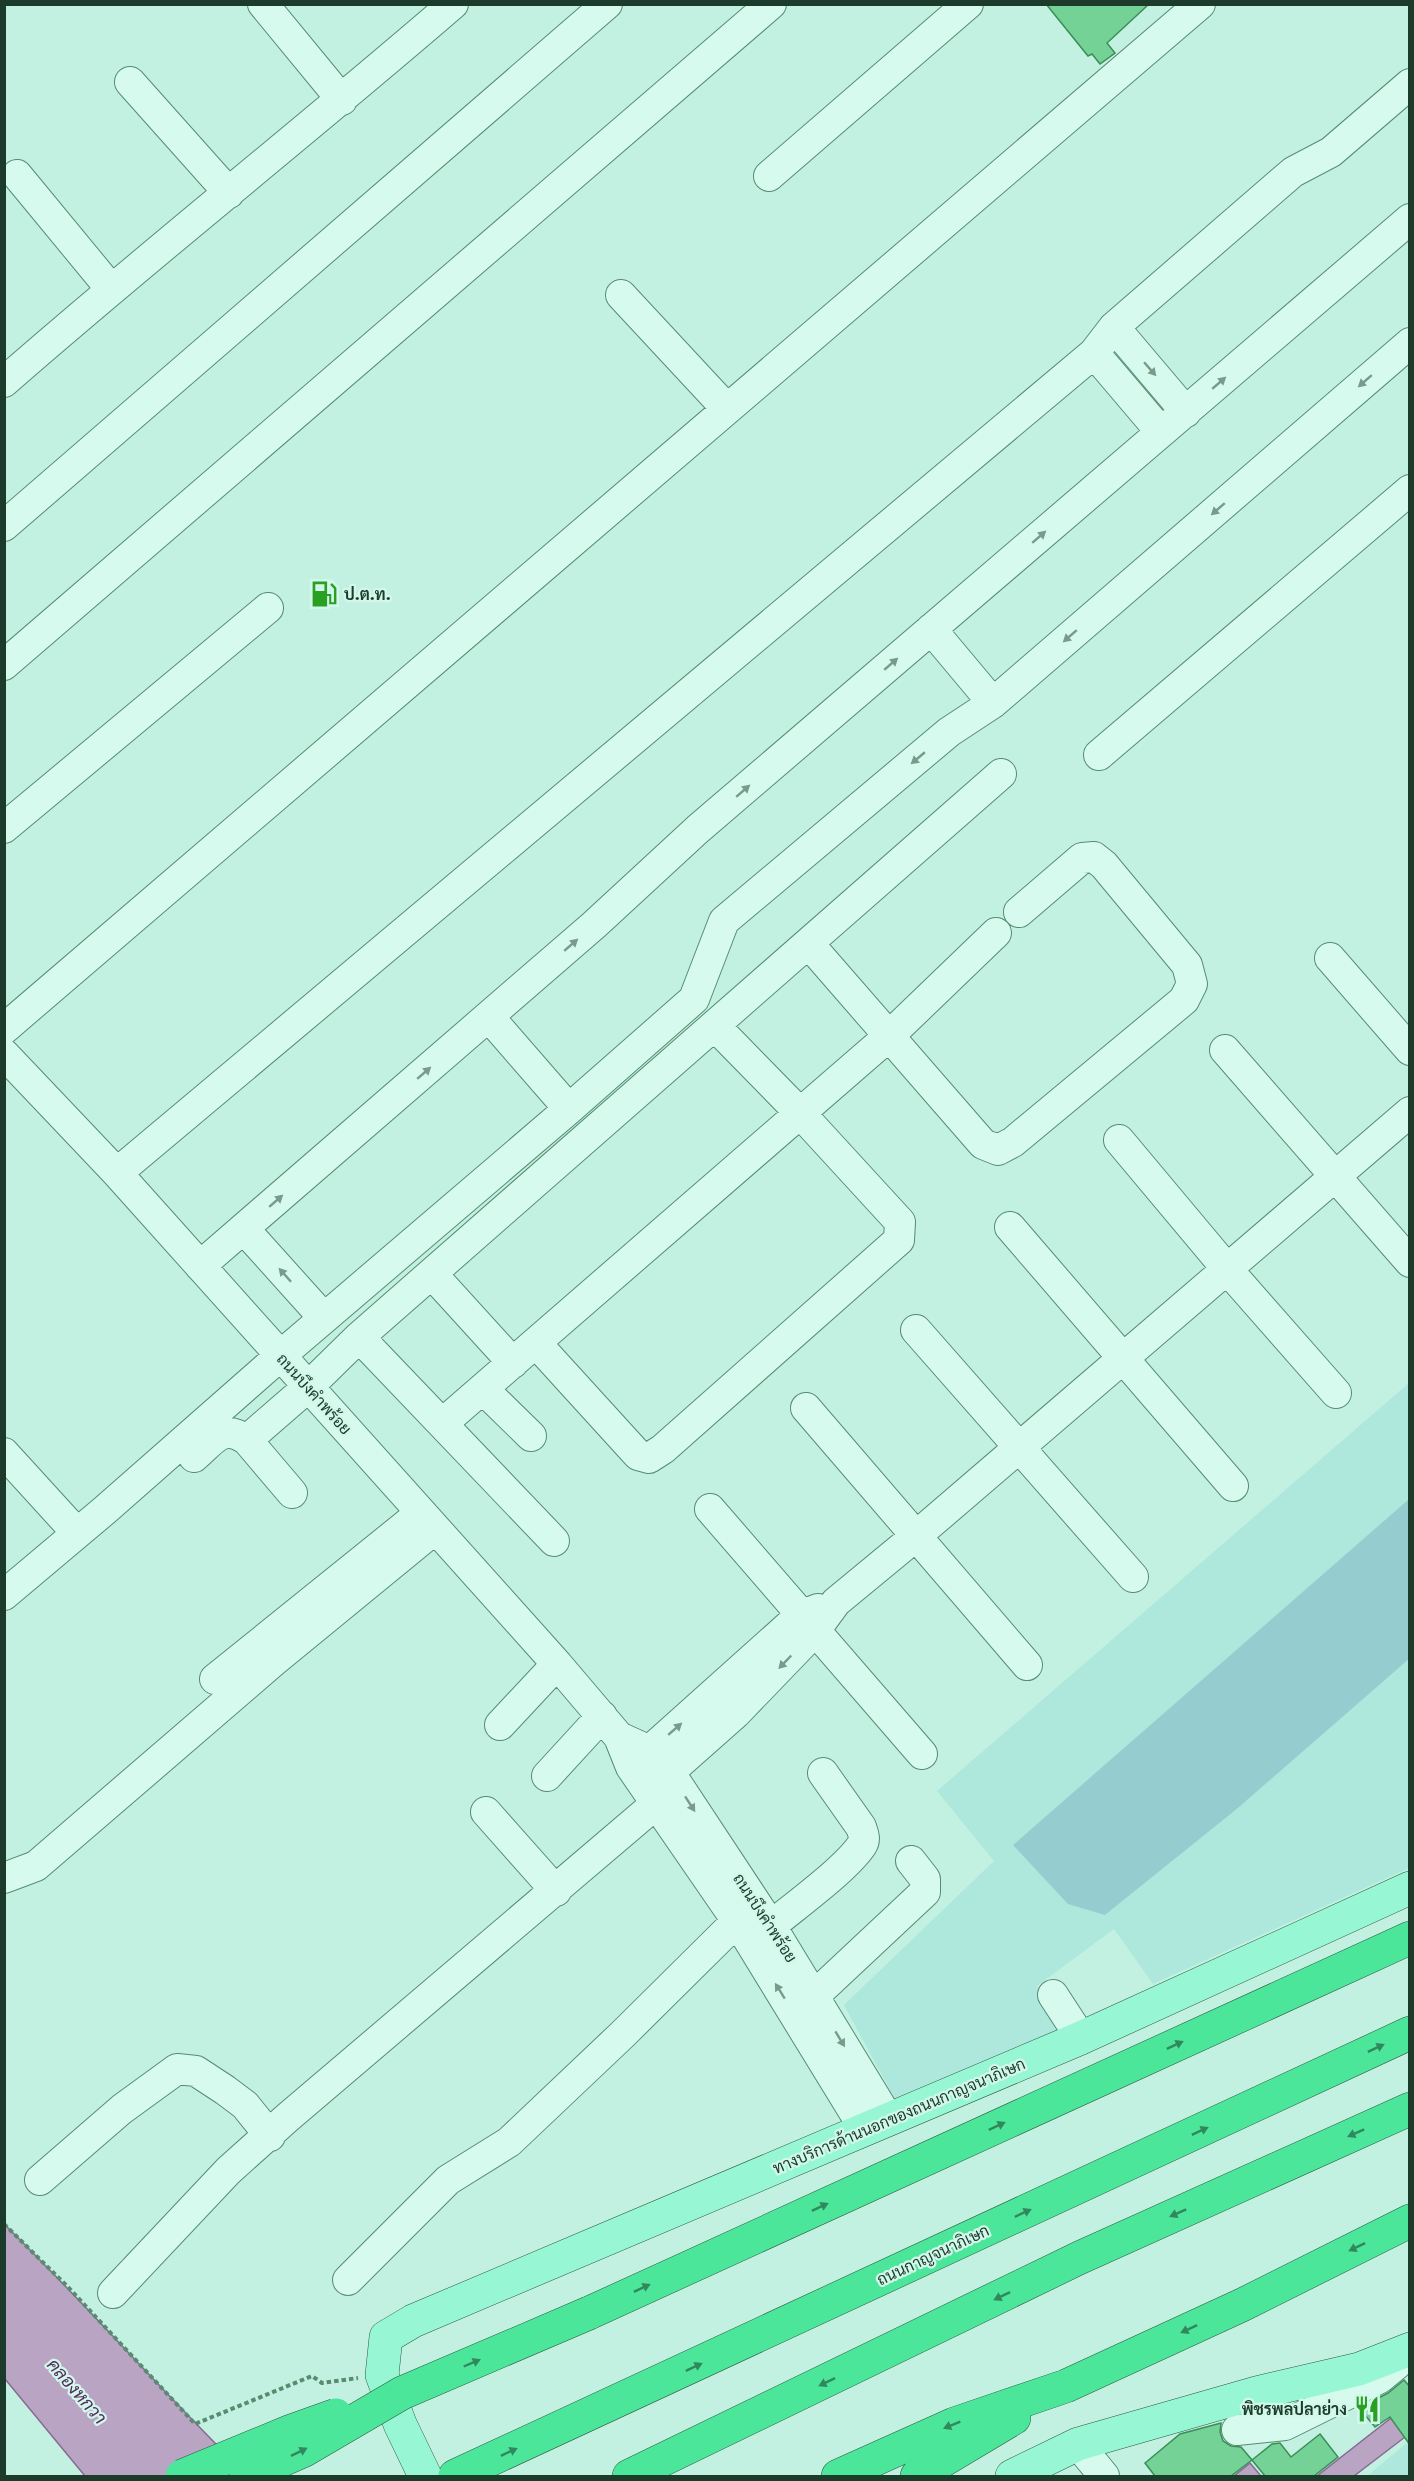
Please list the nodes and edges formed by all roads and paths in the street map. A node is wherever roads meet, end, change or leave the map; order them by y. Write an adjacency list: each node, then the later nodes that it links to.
1 (263, 4): 9 (street)
2 (453, 4): 9 (street)
3 (608, 4): 24 (street)
4 (771, 4): 27 (street)
5 (968, 4): 11 (street)
6 (1191, 7): 20 (street)
7 (130, 82): 12 (street)
8 (1410, 84): 16 (street)
9 (342, 100): 12 (street)
10 (17, 175): 14 (street)
11 (769, 176)
12 (229, 193): 14 (street)
13 (1410, 219): 21 (street, one-way to 13)
14 (111, 290): 19 (street)
15 (621, 295): 20 (street)
16 (1114, 327): 18 (street); 21 (street, one-way to 21)
17 (1410, 343): 28 (street, one-way to 28)
18 (1094, 353): 22 (street); 47 (street)
19 (4, 382)
20 (728, 410): 38 (street)
21 (1186, 412): 22 (street)
22 (1161, 432): 26 (street, one-way to 22)
23 (1410, 490): 29 (street)
24 (4, 525)
25 (268, 608): 31 (street)
26 (931, 629): 28 (street); 36 (street, one-way to 26)
27 (4, 665)
28 (993, 703): 43 (street, one-way to 43)
29 (1099, 755)
30 (1001, 774): 34 (street)
31 (4, 828)
32 (1019, 912): 39 (street)
33 (996, 933): 39 (street)
34 (808, 944): 37 (street); 39 (street)
35 (1330, 958): 41 (street)
36 (489, 1017): 43 (street); 50 (street, one-way to 36)
37 (715, 1026): 45 (street); 54 (street)
38 (4, 1029)
39 (889, 1036): 45 (street)
40 (1225, 1050): 48 (street)
41 (1410, 1050)
42 (7, 1060): 47 (street, ถนนบึงคำพร้อย)
43 (569, 1109): 55 (street)
44 (1410, 1112): 48 (street)
45 (800, 1113): 58 (street); 58 (street)
46 (1119, 1140): 53 (street)
47 (117, 1173): 52 (street, ถนนบึงคำพร้อย)
48 (1335, 1176): 51 (street); 53 (street)
49 (1010, 1227): 60 (street)
50 (244, 1229): 52 (street); 55 (street, one-way to 50)
51 (1410, 1262)
52 (200, 1266): 59 (street, ถนนบึงคำพร้อย)
53 (1227, 1269): 60 (street); 64 (street)
54 (432, 1274): 57 (street); 61 (street)
55 (324, 1318): 59 (street)
56 (916, 1330): 69 (street)
57 (359, 1336): 62 (street); 66 (street)
58 (536, 1343): 61 (street)
59 (279, 1356): 62 (street, ถนนบึงคำพร้อย); 75 (street)
60 (1124, 1358): 69 (street); 71 (street)
61 (513, 1363): 63 (street)
62 (308, 1387): 68 (street); 74 (street, ถนนบึงคำพร้อย)
63 (483, 1389): 66 (street); 67 (street)
64 (1336, 1393)
65 (806, 1408): 76 (street)
66 (443, 1423): 77 (street)
67 (531, 1436)
68 (247, 1440): 72 (street); 80 (street)
69 (1020, 1447): 76 (street); 78 (street)
70 (4, 1453): 75 (street)
71 (1233, 1486)
72 (292, 1493)
73 (710, 1509): 81 (street)
74 (428, 1521): 82 (street, ถนนบึงคำพร้อย); 84 (street); 95 (street)
75 (76, 1533): 79 (street)
76 (916, 1536): 81 (street); 83 (street)
77 (554, 1541)
78 (1133, 1577)
79 (4, 1595)
80 (4, 1618)
81 (807, 1624): 85 (street); 88 (street)
82 (557, 1664): 86 (street); 87 (street, ถนนบึงคำพร้อย)
83 (1027, 1665)
84 (215, 1679)
85 (726, 1703): 89 (street, one-way to 85); 92 (street)
86 (500, 1725)
87 (610, 1726): 89 (street, ถนนบึงคำพร้อย); 91 (street)
88 (922, 1754)
89 (640, 1759): 92 (street, ถนนบึงคำพร้อย)
90 (823, 1773): 99 (street)
91 (547, 1776)
92 (658, 1789): 97 (street); 98 (street, ถนนบึงคำพร้อย); 99 (street, ถนนบึงคำพร้อย, one-way to 99)
93 (486, 1812): 97 (street)
94 (911, 1861): 102 (street)
95 (4, 1878)
96 (1410, 1888): 104 (main road, ทางบริการด้านนอกของถนนกาญจนาภิเษก)
97 (556, 1891): 107 (street)
98 (736, 1921): 106 (street, ถนนบึงคำพร้อย, one-way to 98); 111 (street)
99 (771, 1926): 102 (street, ถนนบึงคำพร้อย)
100 (1410, 1938): 114 (highway, one-way to 100, bridge)
101 (1053, 1995): 104 (street)
102 (814, 1996): 106 (street, ถนนบึงคำพร้อย, one-way to 106)
103 (1410, 2033): 121 (highway, ถนนกาญจนาภิเษก, one-way to 103)
104 (1081, 2038): 106 (main road, ทางบริการด้านนอกของถนนกาญจนาภิเษก)
105 (1410, 2109): 122 (highway, one-way to 122)
106 (877, 2125): 114 (main road, ทางบริการด้านนอกของถนนกาญจนาภิเษก)
107 (270, 2136): 108 (street); 112 (street)
108 (40, 2180)
109 (1410, 2221): 115 (highway, one-way to 115)
110 (4, 2224): 114 (path)
111 (348, 2280)
112 (113, 2293)
113 (1403, 2352): 116 (street); 117 (main road)
114 (392, 2384): 118 (highway, bridge); 119 (highway, one-way to 114, bridge); 120 (main road)
115 (1066, 2386): 123 (highway, one-way to 123); 124 (highway)
116 (1237, 2430)
117 (1078, 2444): 125 (main road); 126 (street)
118 (182, 2476)
119 (246, 2476)
120 (425, 2476)
121 (455, 2476)
122 (629, 2476)
123 (838, 2476)
124 (917, 2476)
125 (1012, 2476)
126 (1104, 2476)

